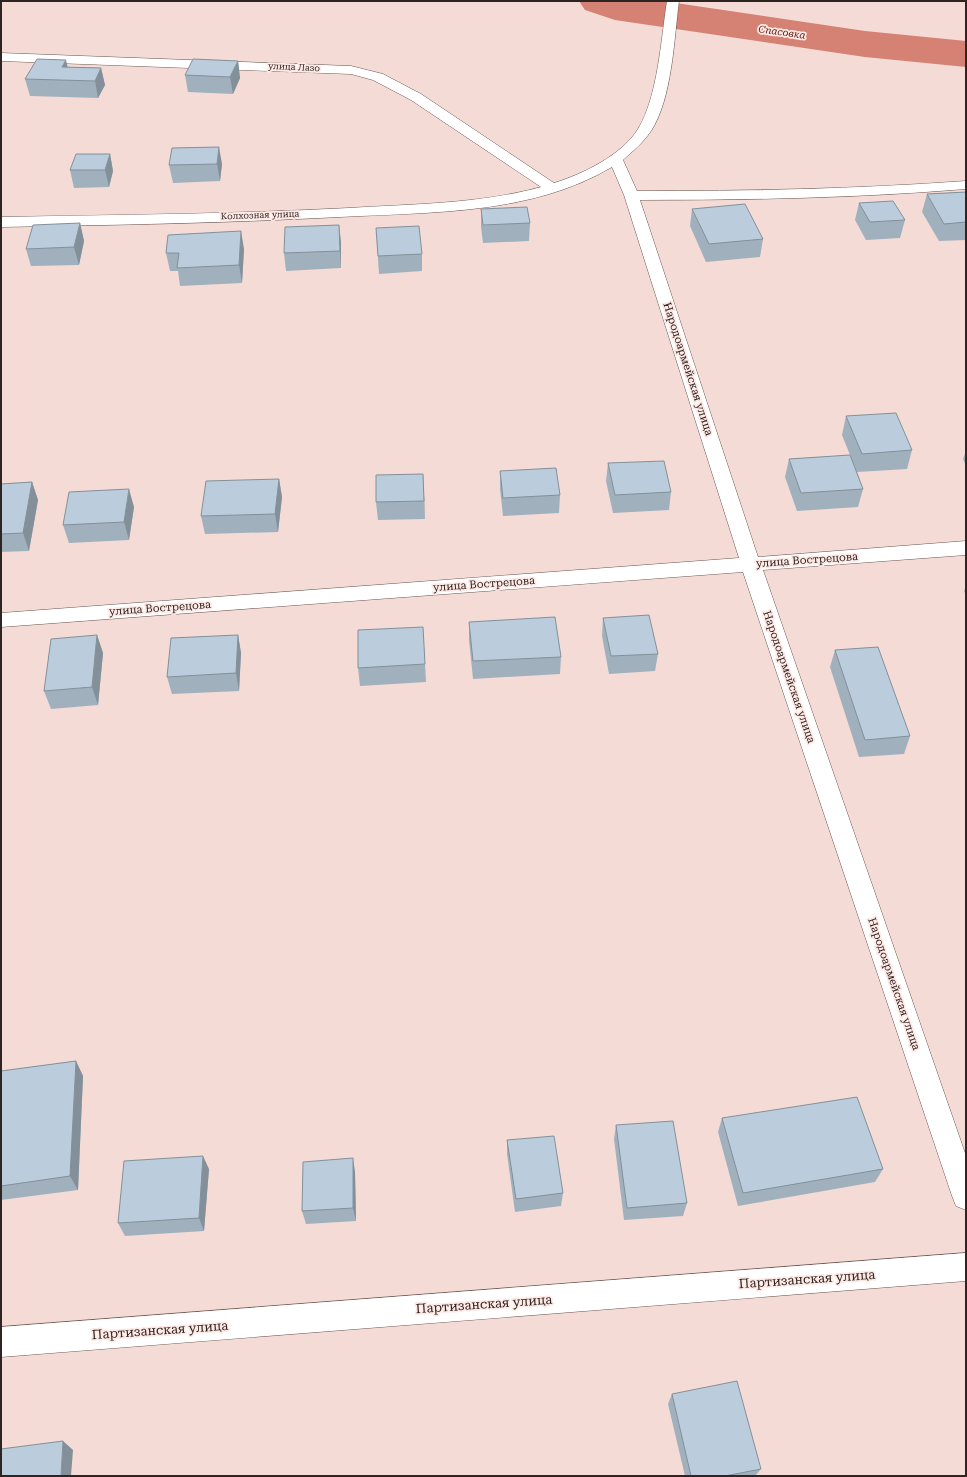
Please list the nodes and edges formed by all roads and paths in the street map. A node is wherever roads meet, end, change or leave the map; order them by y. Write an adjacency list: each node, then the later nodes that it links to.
1 (673, 1): 3 (street, Колхозная улица)
2 (1, 57): 5 (street, улица Лазо)
3 (615, 158): 5 (street, Колхозная улица); 6 (street, Народоармейская улица)
4 (966, 185): 6 (street)
5 (553, 189): 7 (street, Колхозная улица)
6 (631, 195): 9 (street, Народоармейская улица)
7 (1, 222)
8 (966, 548): 9 (street, улица Вострецова)
9 (750, 565): 10 (street, улица Вострецова); 11 (street, Народоармейская улица)
10 (1, 620)
11 (966, 1196)
12 (966, 1267): 13 (street, Партизанская улица)
13 (1, 1342)

